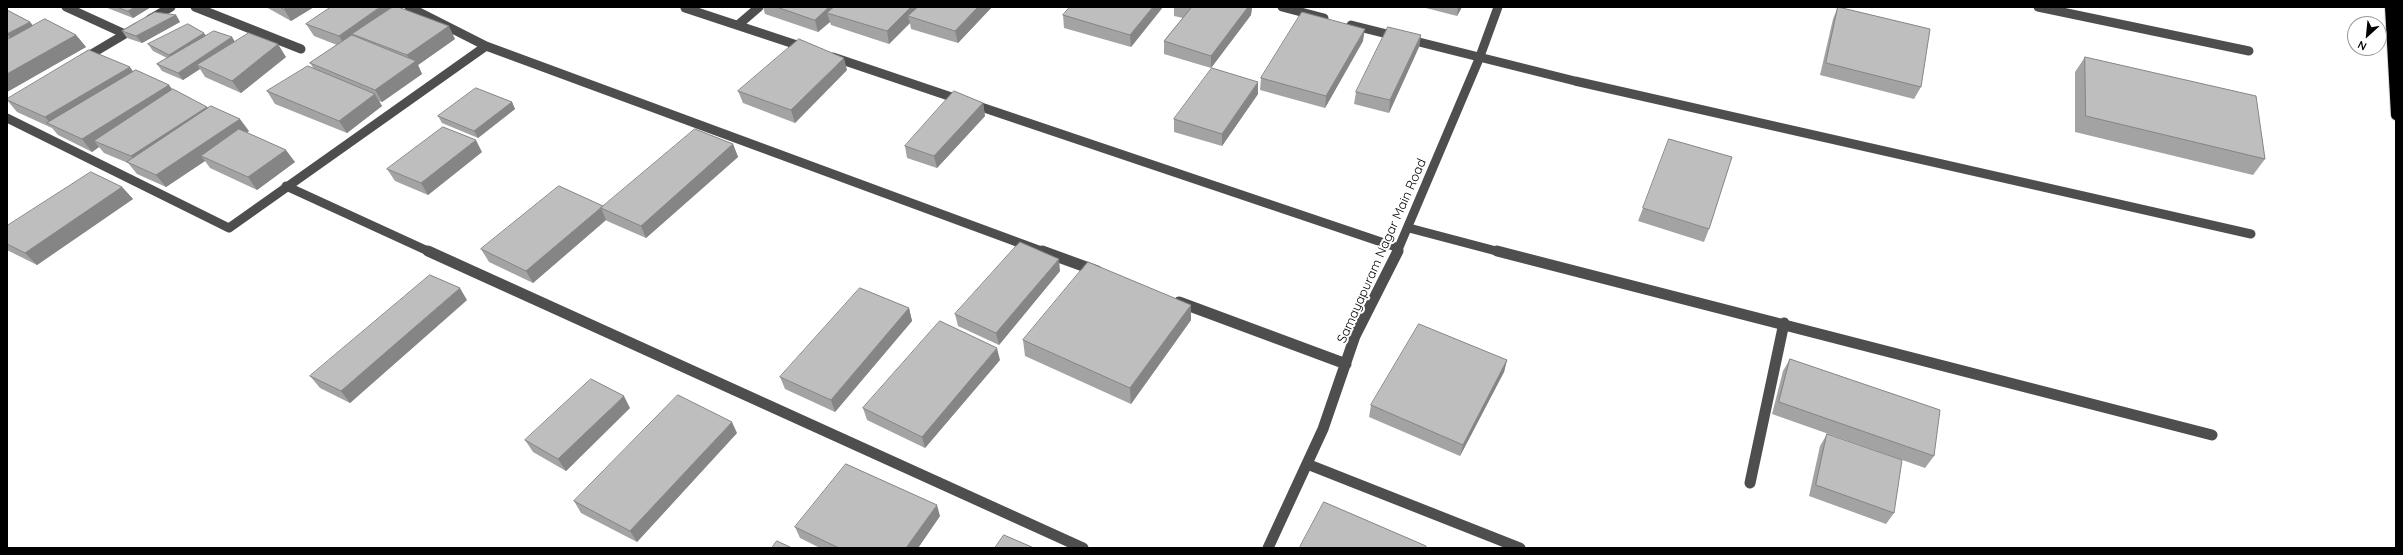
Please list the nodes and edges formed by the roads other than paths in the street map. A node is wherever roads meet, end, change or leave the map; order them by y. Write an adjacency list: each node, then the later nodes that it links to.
1 (66, 7): 12 (street)
2 (171, 7): 12 (street)
3 (195, 7): 14 (street)
4 (409, 7): 13 (street)
5 (759, 7): 11 (street)
6 (1282, 7): 16 (street)
7 (1498, 7): 16 (street, Samayapuram Nagar Main Road)
8 (2038, 7): 15 (street)
9 (2390, 7): 18 (highway)
10 (685, 8): 11 (street)
11 (738, 25): 23 (street)
12 (125, 34): 17 (street)
13 (486, 46): 20 (street); 24 (street)
14 (301, 49)
15 (2249, 50)
16 (1479, 59): 21 (street, Samayapuram Nagar Main Road); 22 (street)
17 (73, 65)
18 (2396, 115)
19 (7, 118): 20 (street)
20 (286, 186): 31 (street)
21 (1410, 228): 23 (street, Samayapuram Nagar Main Road); 26 (street)
22 (2251, 234)
23 (1400, 248): 27 (street, Samayapuram Nagar Main Road)
24 (1106, 274)
25 (1166, 297): 27 (street)
26 (1784, 323): 28 (street); 30 (street)
27 (1346, 364): 29 (street, Samayapuram Nagar Main Road)
28 (2212, 435)
29 (1307, 464): 32 (street, Samayapuram Nagar Main Road); 33 (street)
30 (1750, 483)
31 (1083, 548)
32 (1268, 548)
33 (1520, 548)

